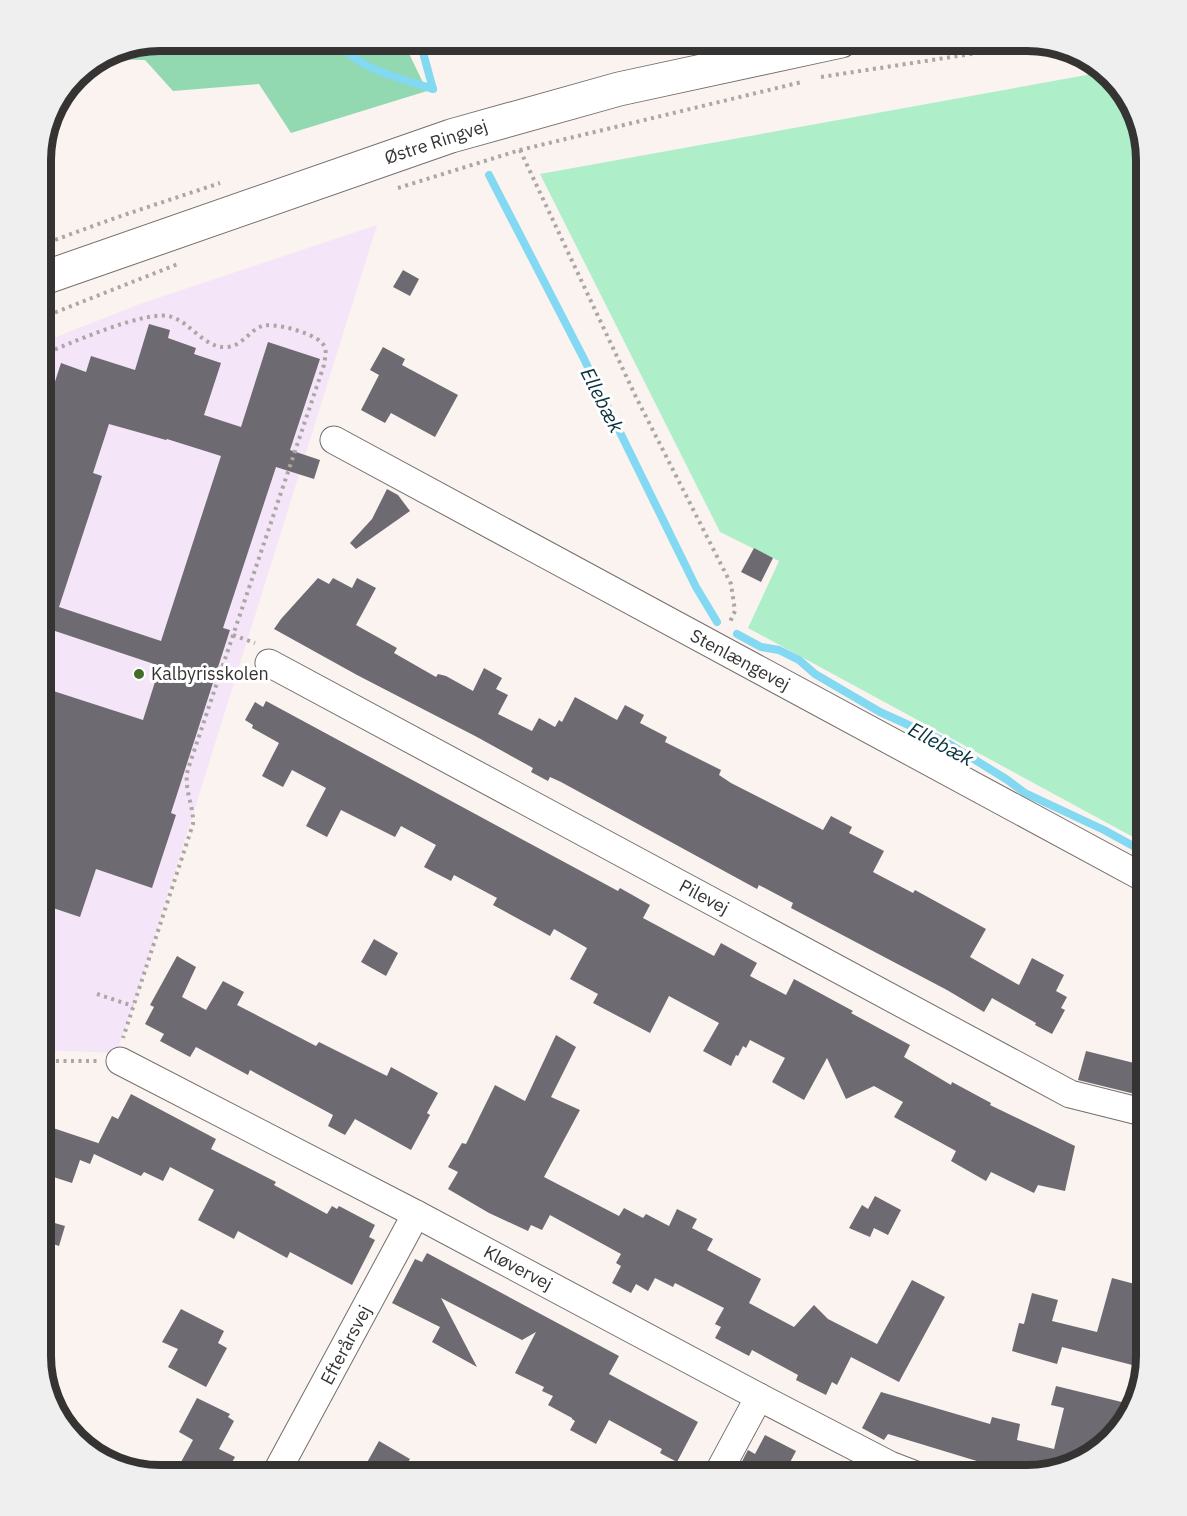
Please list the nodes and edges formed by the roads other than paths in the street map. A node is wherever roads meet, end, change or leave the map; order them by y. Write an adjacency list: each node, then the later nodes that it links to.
1 (795, 51): 2 (street, Østre Ringvej)
2 (51, 276)
3 (334, 440): 5 (street, Stenlængevej)
4 (269, 663): 7 (street, Pilevej)
5 (1136, 874)
6 (120, 1061): 8 (street, Kløvervej)
7 (1136, 1110)
8 (416, 1214): 9 (street, Kløvervej); 10 (street, Efterårsvej)
9 (759, 1397): 11 (street); 12 (street, Kløvervej)
10 (281, 1465)
11 (723, 1465)
12 (890, 1465)

